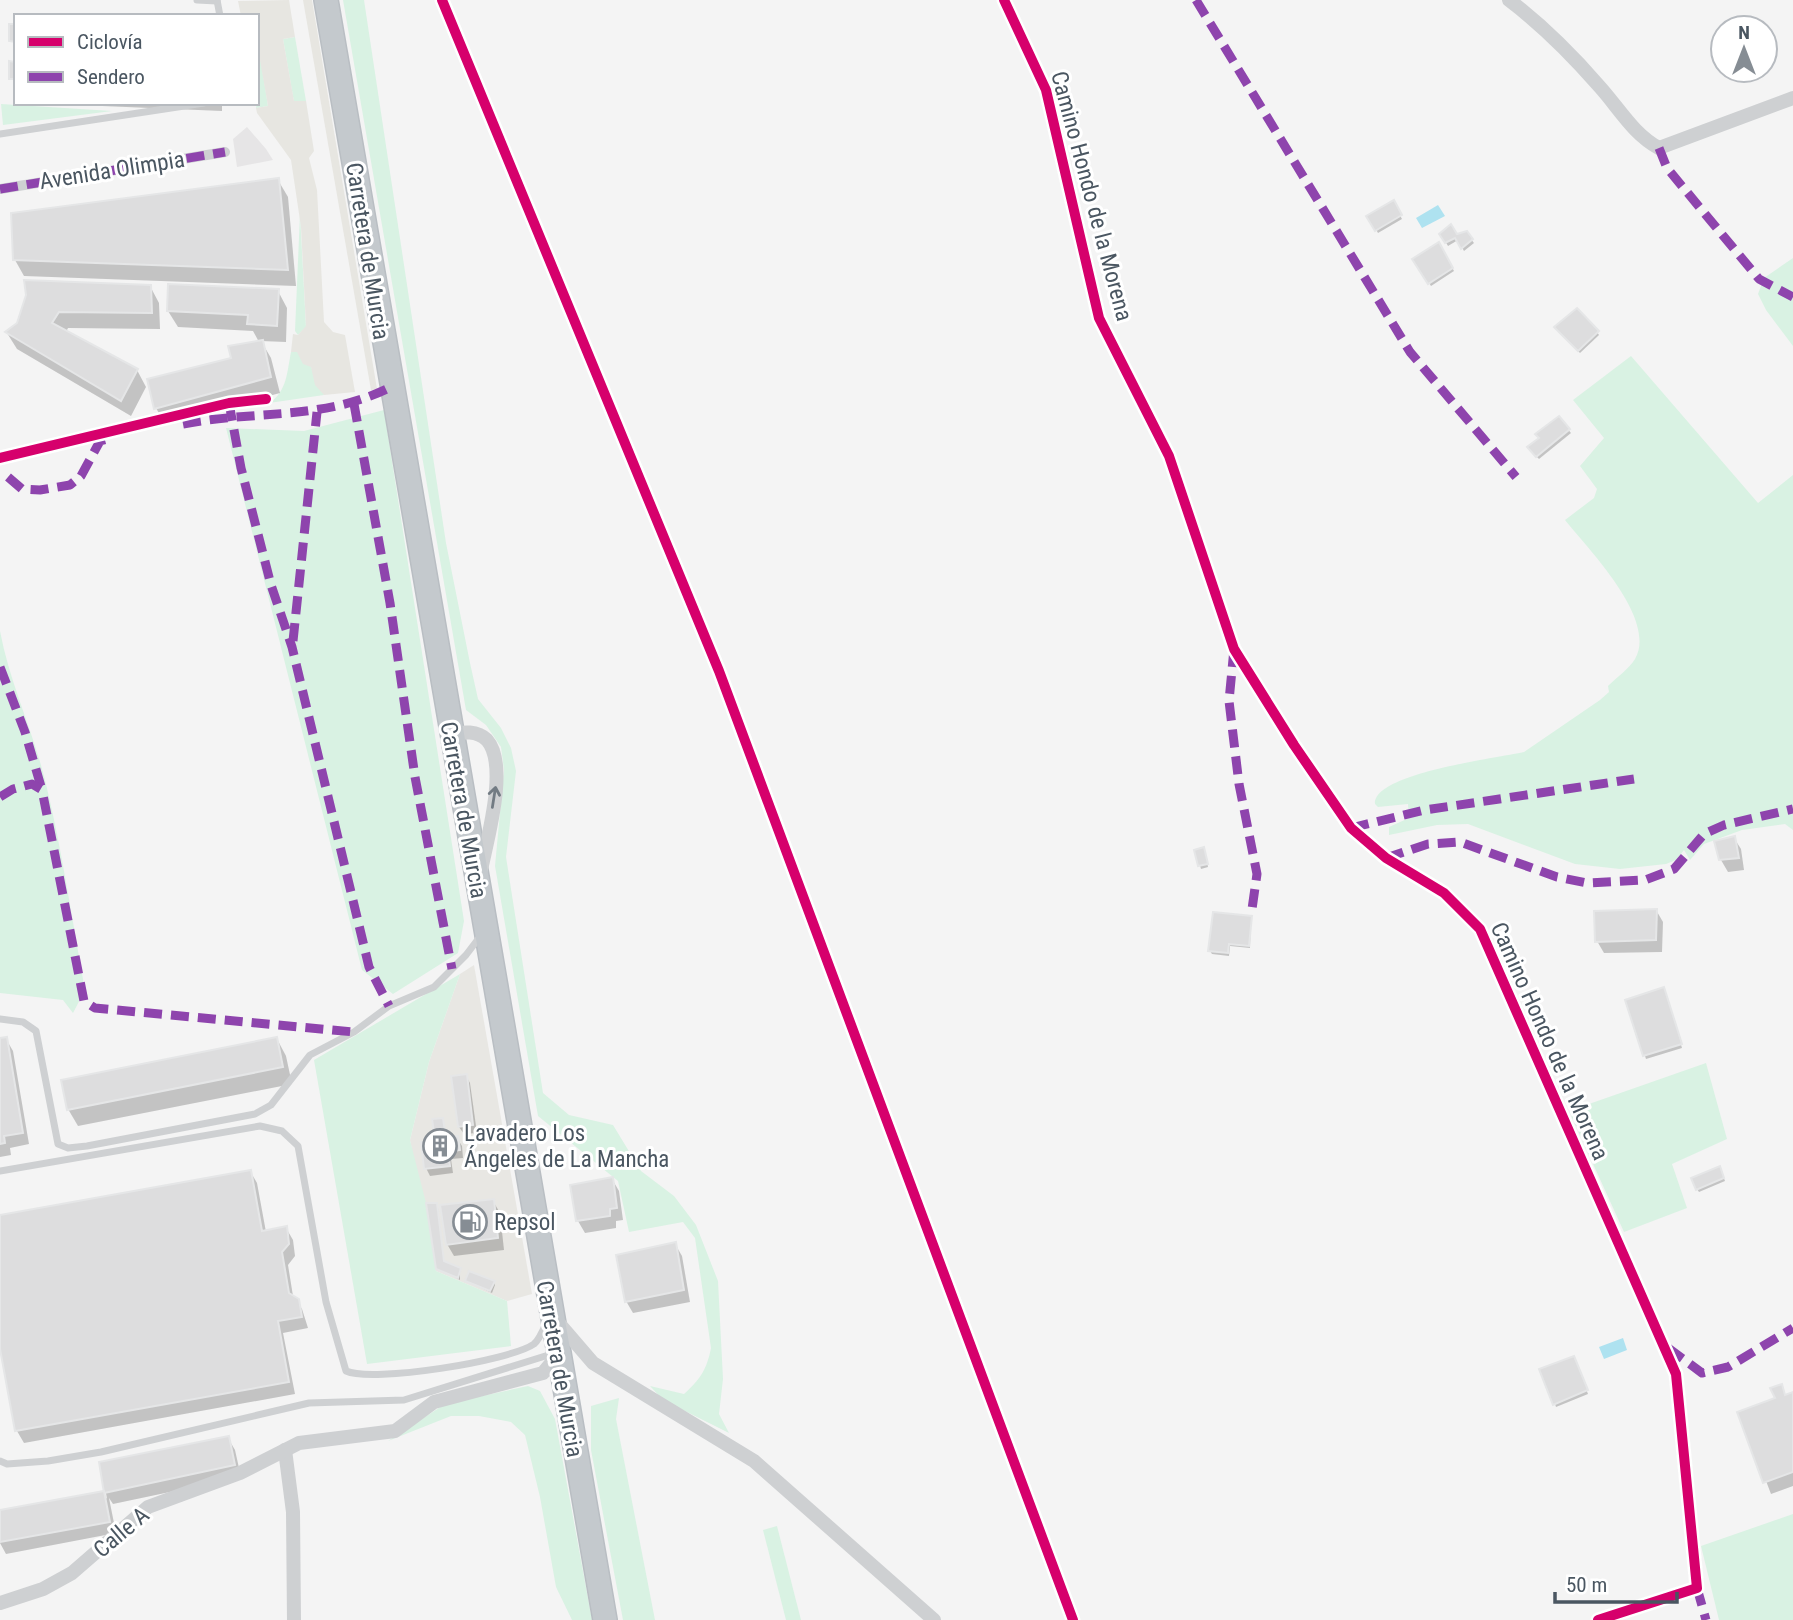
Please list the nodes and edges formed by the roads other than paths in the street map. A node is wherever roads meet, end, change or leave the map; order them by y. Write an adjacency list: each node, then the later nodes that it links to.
1 (197, 0): 2 (lane)
2 (217, 0)
3 (326, 0): 11 (highway, Carretera de Murcia)
4 (1004, 0): 24 (street, Camino Hondo de la Morena)
5 (1509, 0): 6 (street)
6 (1793, 98)
7 (191, 105): 8 (lane)
8 (0, 134)
9 (225, 152): 10 (street, Avenida Olimpia)
10 (0, 189)
11 (450, 734): 12 (highway, Carretera de Murcia); 12 (street, one-way to 11)
12 (477, 888): 13 (highway, Carretera de Murcia)
13 (485, 930): 14 (lane); 16 (highway, Carretera de Murcia)
14 (0, 1019)
15 (0, 1171): 16 (lane)
16 (551, 1314): 17 (highway, Carretera de Murcia); 23 (street)
17 (558, 1354): 18 (street, Calle A); 19 (lane); 22 (highway, Carretera de Murcia)
18 (285, 1450): 20 (street, Calle A); 21 (street)
19 (0, 1461)
20 (0, 1603)
21 (294, 1620)
22 (605, 1620)
23 (934, 1620)
24 (1598, 1620)

